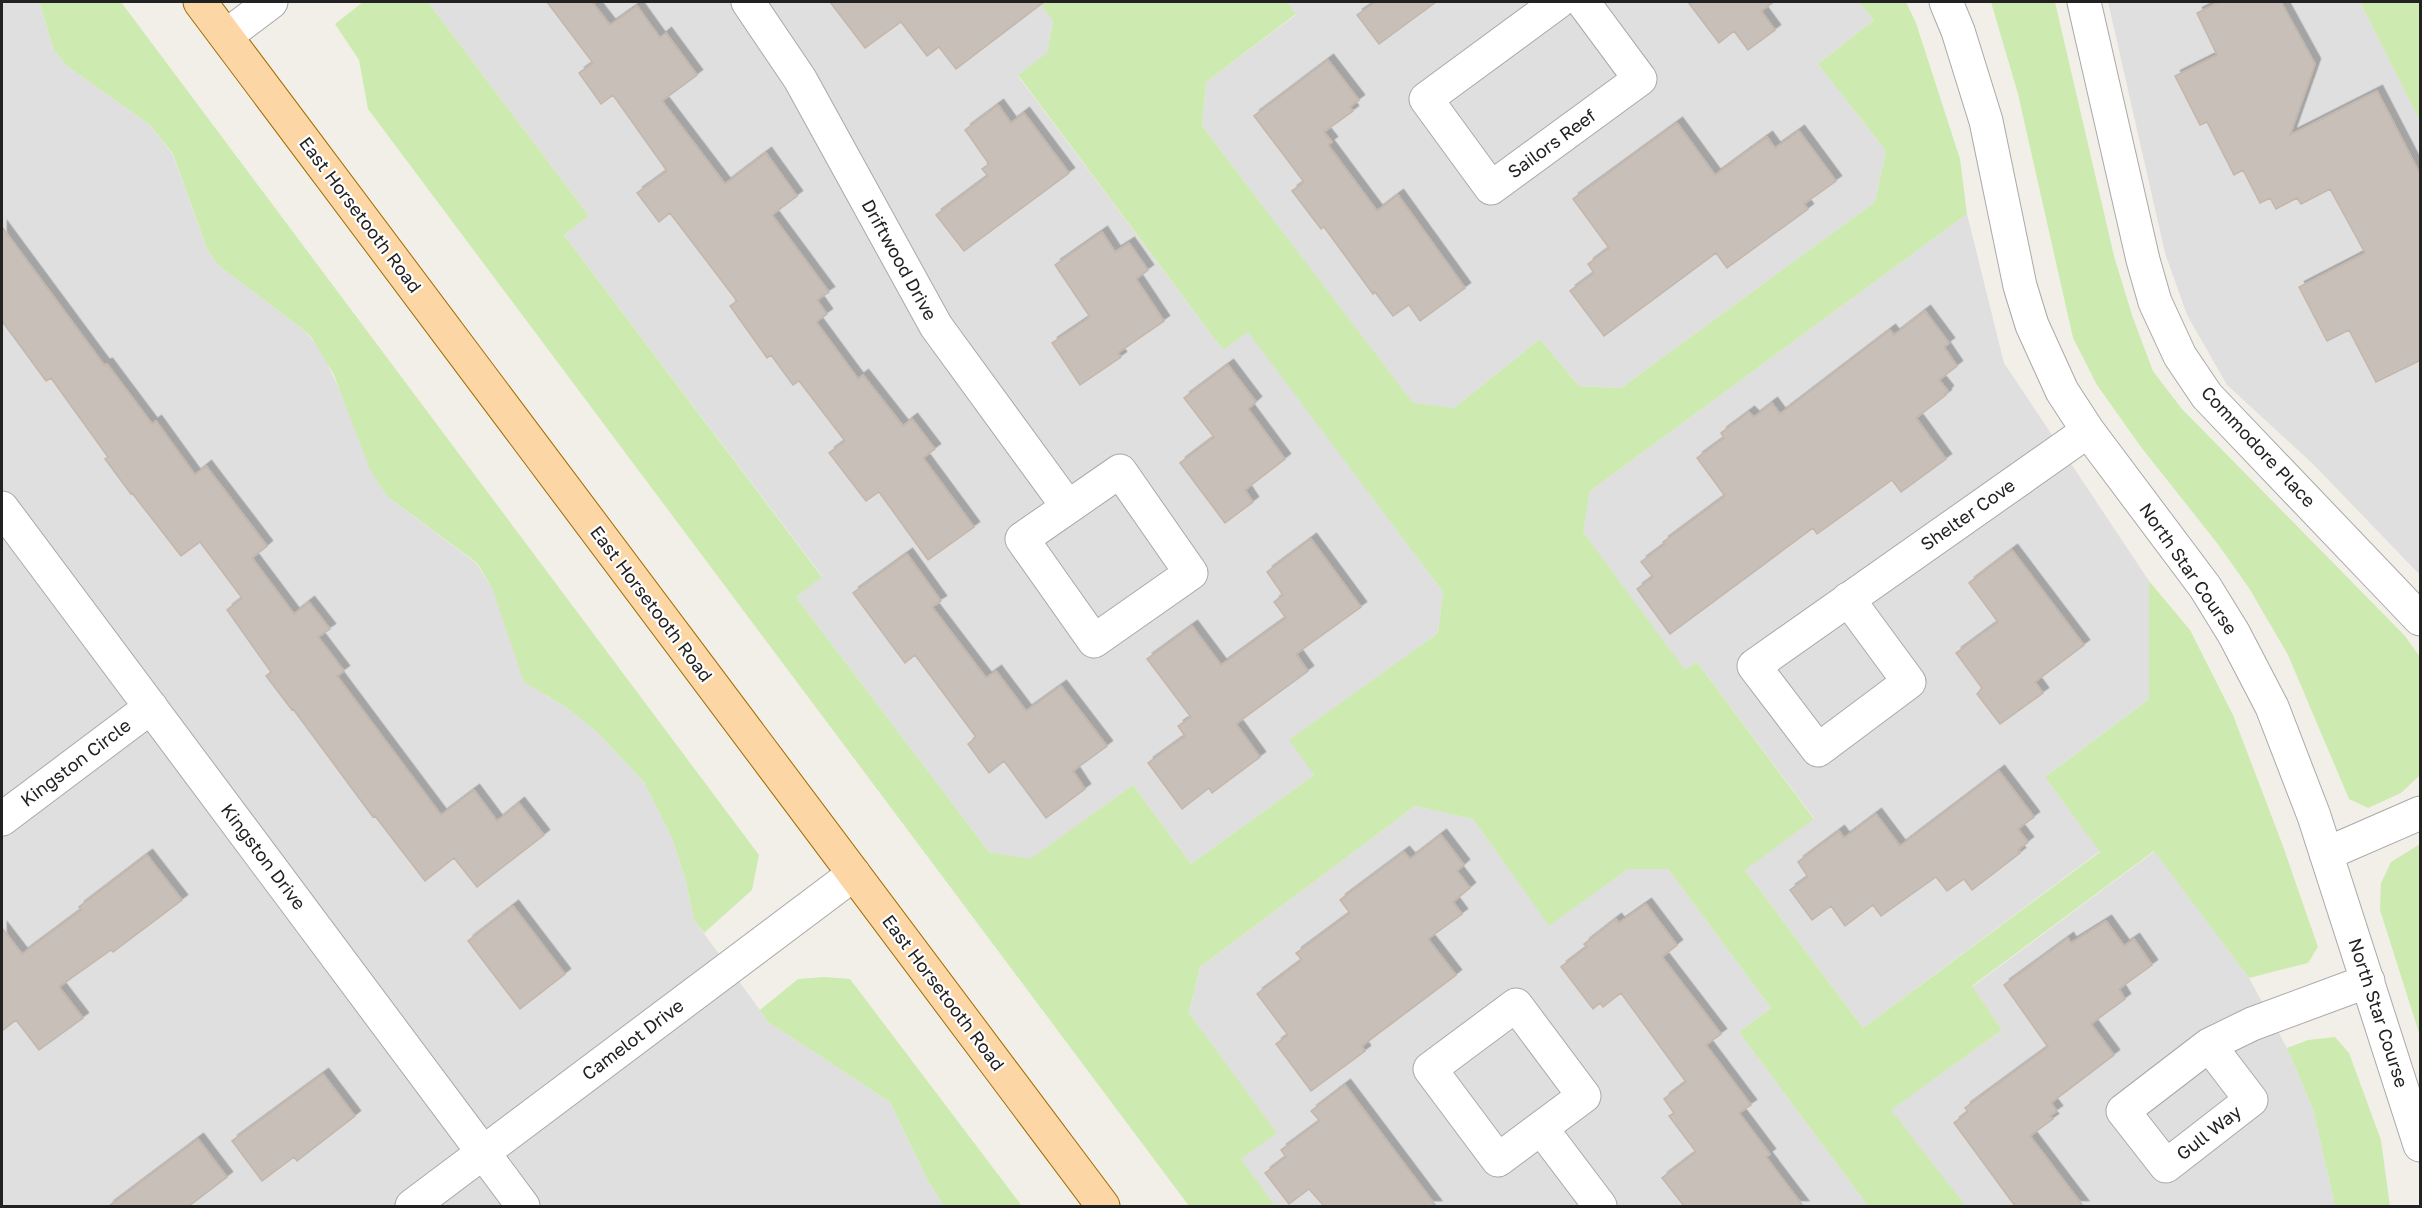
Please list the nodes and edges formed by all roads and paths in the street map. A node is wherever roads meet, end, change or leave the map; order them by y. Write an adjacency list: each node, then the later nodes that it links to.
1 (200, 2): 8 (main road, East Horsetooth Road)
2 (271, 2): 8 (street)
3 (748, 2): 10 (street, Driftwood Drive)
4 (1558, 2): 5 (street, Sailors Reef)
5 (1583, 2)
6 (1946, 2): 9 (street, North Star Course)
7 (2084, 2): 13 (street, Commodore Place)
8 (226, 36): 18 (main road, East Horsetooth Road)
9 (2088, 430): 12 (street, Shelter Cove); 17 (street, North Star Course)
10 (1068, 507): 10 (street)
11 (2, 508): 14 (street, Kingston Drive)
12 (1848, 599): 12 (street, Shelter Cove)
13 (2421, 619)
14 (151, 707): 16 (street, Kingston Circle); 23 (street, Kingston Drive)
15 (2421, 813): 17 (street)
16 (2, 819)
17 (2326, 854): 19 (street, North Star Course)
18 (854, 874): 23 (street, Camelot Drive); 26 (main road, East Horsetooth Road)
19 (2368, 981): 20 (street); 22 (street, North Star Course)
20 (2209, 1045)
21 (1541, 1128): 21 (street); 27 (street)
22 (2421, 1145)
23 (484, 1153): 24 (street, Camelot Drive); 25 (street, Kingston Drive)
24 (412, 1206)
25 (523, 1206)
26 (1102, 1206)
27 (1600, 1206)

